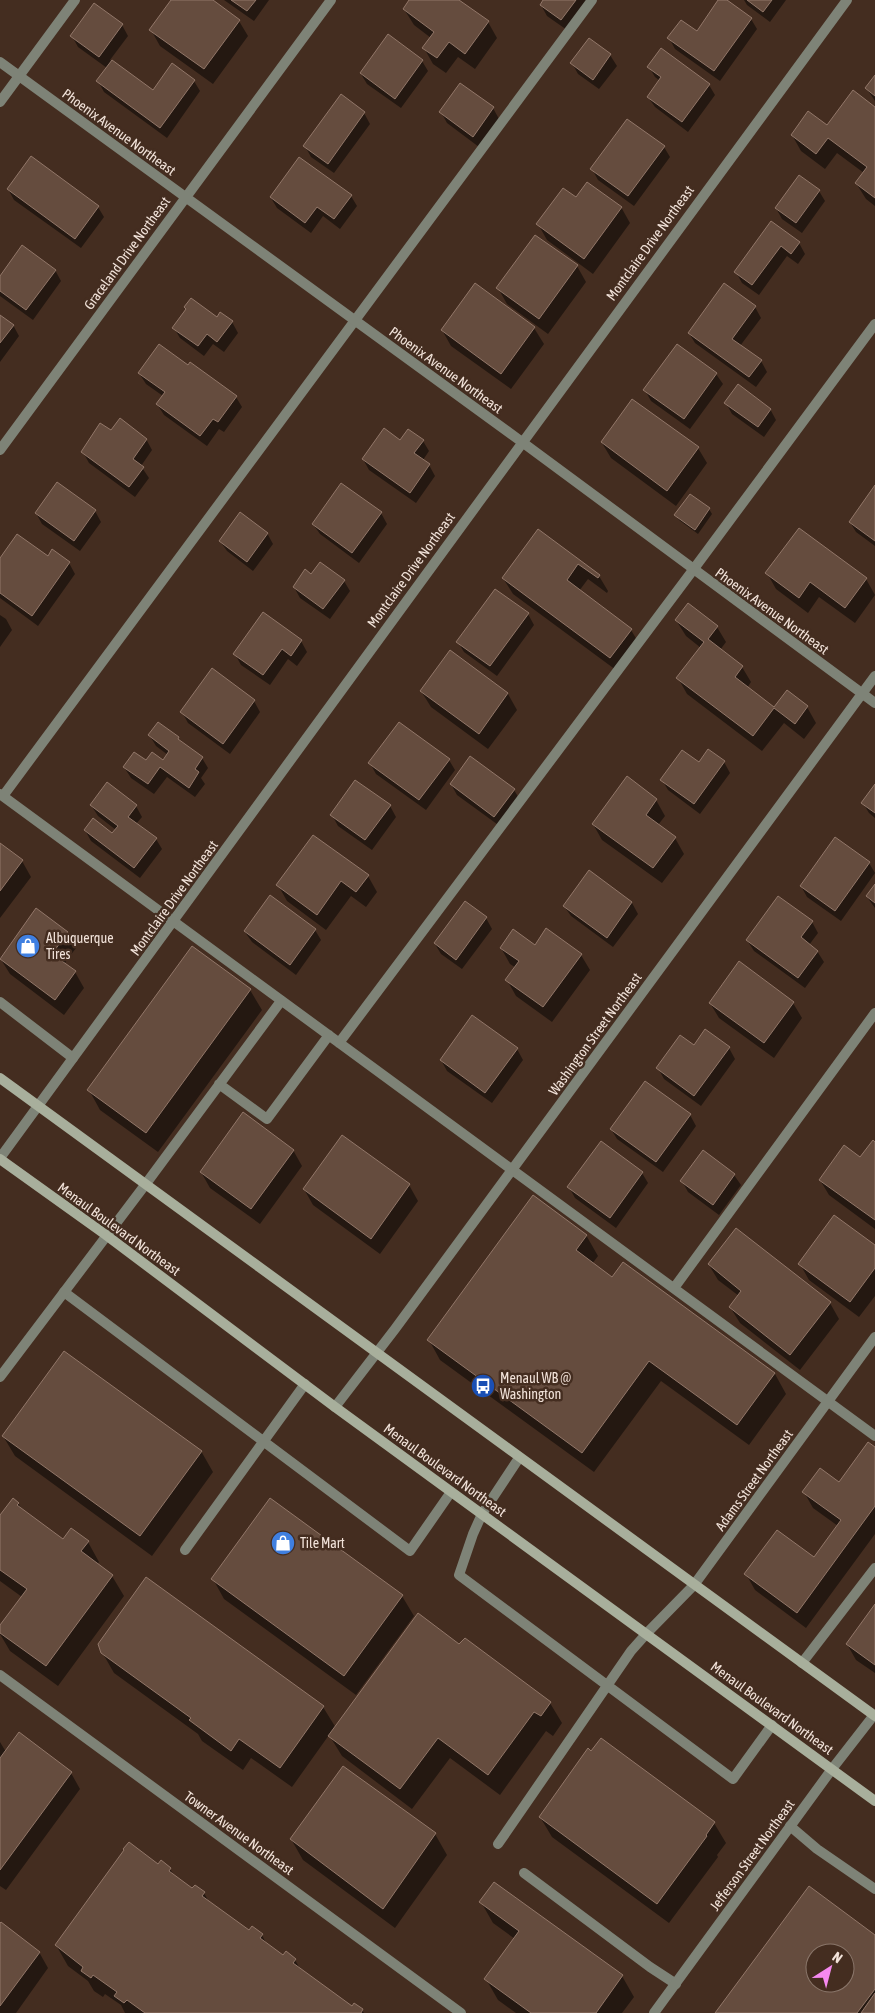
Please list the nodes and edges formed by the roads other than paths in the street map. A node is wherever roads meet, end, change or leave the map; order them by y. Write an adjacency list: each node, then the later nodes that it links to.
1 (75, 0): 6 (street)
2 (331, 0): 8 (street, Graceland Drive Northeast)
3 (592, 0): 9 (street)
4 (846, 0): 11 (street, Montclaire Drive Northeast)
5 (0, 62): 6 (street, Phoenix Avenue Northeast)
6 (18, 76): 7 (street); 8 (street, Phoenix Avenue Northeast)
7 (0, 102)
8 (185, 197): 9 (street, Phoenix Avenue Northeast); 12 (street, Graceland Drive Northeast)
9 (354, 321): 11 (street, Phoenix Avenue Northeast); 17 (street)
10 (875, 324): 13 (street)
11 (522, 442): 13 (street, Phoenix Avenue Northeast); 18 (street, Montclaire Drive Northeast)
12 (0, 450)
13 (694, 570): 15 (street, Phoenix Avenue Northeast); 23 (street)
14 (875, 676): 15 (street, Washington Street Northeast)
15 (862, 693): 16 (street, Phoenix Avenue Northeast); 29 (street, Washington Street Northeast)
16 (875, 703)
17 (2, 795): 18 (street)
18 (174, 921): 19 (street); 24 (street, Montclaire Drive Northeast)
19 (281, 1001): 22 (street); 26 (street)
20 (0, 1002): 24 (street)
21 (875, 1013): 32 (street)
22 (329, 1035): 23 (street); 26 (street)
23 (339, 1043): 29 (street)
24 (73, 1058): 27 (street, Montclaire Drive Northeast)
25 (0, 1078): 27 (main road)
26 (219, 1084): 30 (street)
27 (38, 1106): 28 (street, Montclaire Drive Northeast); 30 (main road)
28 (0, 1158): 31 (main road, Menaul Boulevard Northeast)
29 (512, 1169): 32 (street); 35 (street, Washington Street Northeast)
30 (145, 1185): 31 (street); 35 (main road)
31 (106, 1235): 33 (street); 37 (main road, Menaul Boulevard Northeast)
32 (674, 1288): 38 (street)
33 (64, 1292): 36 (street); 41 (street)
34 (875, 1337): 38 (street, Adams Street Northeast)
35 (376, 1354): 39 (street, Washington Street Northeast); 42 (main road)
36 (0, 1377)
37 (304, 1384): 39 (main road, Menaul Boulevard Northeast); 41 (street)
38 (828, 1402): 40 (street); 47 (street, Adams Street Northeast)
39 (335, 1407): 43 (main road, Menaul Boulevard Northeast)
40 (875, 1436)
41 (264, 1441): 43 (street); 45 (street)
42 (519, 1458): 44 (street); 47 (main road)
43 (451, 1492): 44 (main road, Menaul Boulevard Northeast)
44 (482, 1514): 48 (main road, Menaul Boulevard Northeast); 51 (street)
45 (185, 1550)
46 (875, 1568): 49 (street)
47 (694, 1585): 48 (street, Adams Street Northeast); 49 (main road)
48 (647, 1633): 51 (street, Adams Street Northeast); 53 (main road, Menaul Boulevard Northeast)
49 (802, 1663): 52 (main road)
50 (0, 1675): 61 (street, Towner Avenue Northeast)
51 (607, 1686): 53 (street); 57 (street, Adams Street Northeast)
52 (874, 1716): 54 (street, Jefferson Street Northeast)
53 (772, 1726): 54 (main road, Menaul Boulevard Northeast)
54 (832, 1769): 55 (main road, Menaul Boulevard Northeast); 56 (street, Jefferson Street Northeast)
55 (875, 1801)
56 (790, 1826): 59 (street); 60 (street, Jefferson Street Northeast)
57 (498, 1844)
58 (524, 1873): 60 (street)
59 (875, 1889)
60 (676, 1984): 62 (street, Jefferson Street Northeast)
61 (462, 2013)
62 (654, 2013)

